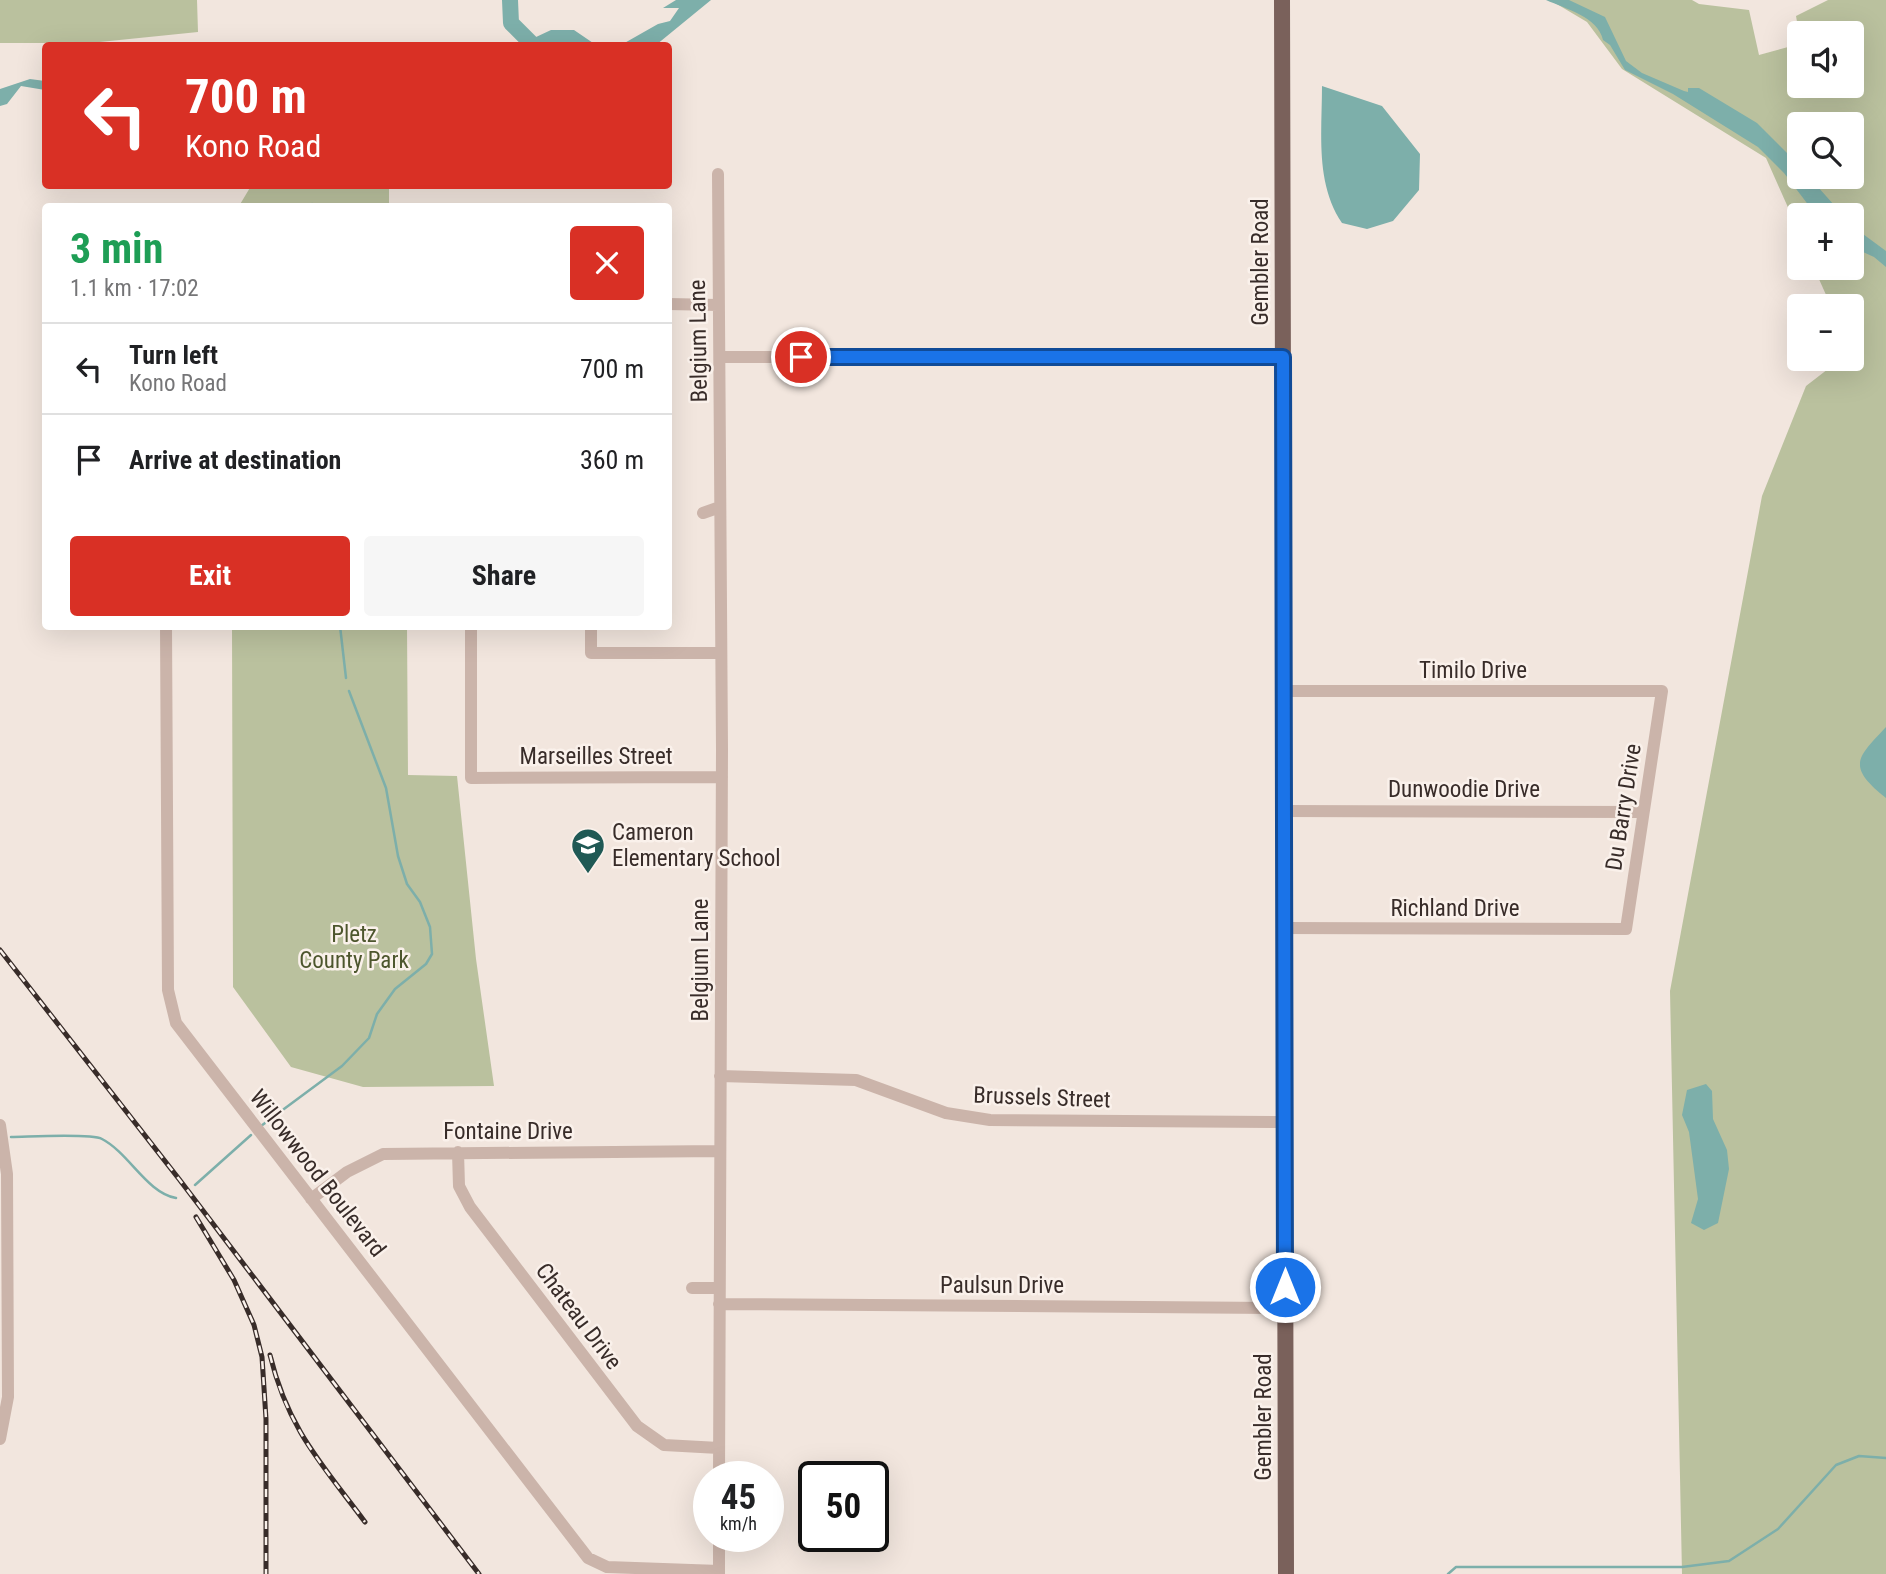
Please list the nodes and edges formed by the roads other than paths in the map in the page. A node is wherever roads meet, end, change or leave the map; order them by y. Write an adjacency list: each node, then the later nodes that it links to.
1 (1282, 0): 6 (main road, Gembler Road)
2 (718, 174): 4 (street, Belgium Lane)
3 (672, 304): 4 (street)
4 (718, 305): 5 (street, Belgium Lane)
5 (720, 356): 6 (street); 7 (street, Belgium Lane)
6 (1283, 357): 13 (main road, Gembler Road)
7 (720, 507): 8 (street); 12 (street, Belgium Lane)
8 (703, 513)
9 (166, 630): 25 (street, Willowwood Boulevard)
10 (471, 630): 15 (street, Marseilles Street)
11 (591, 630): 12 (street)
12 (721, 653): 15 (street, Belgium Lane)
13 (1284, 691): 14 (street, Timilo Drive); 16 (main road, Gembler Road)
14 (1662, 691): 17 (street, Du Barry Drive)
15 (722, 777): 20 (street, Belgium Lane)
16 (1284, 811): 17 (street, Dunwoodie Drive); 18 (main road, Gembler Road)
17 (1643, 812): 19 (street, Du Barry Drive)
18 (1284, 928): 19 (street, Richland Drive); 21 (main road, Gembler Road)
19 (1626, 929)
20 (720, 1076): 21 (street, Brussels Street); 23 (street, Belgium Lane)
21 (1285, 1122): 29 (main road, Gembler Road)
22 (0, 1125): 30 (street)
23 (720, 1151): 24 (street, Fontaine Drive); 27 (street, Belgium Lane)
24 (458, 1152): 25 (street, Fontaine Drive); 31 (street, Chateau Drive)
25 (311, 1199): 34 (street, Willowwood Boulevard)
26 (692, 1288): 27 (street)
27 (719, 1288): 28 (street, Belgium Lane)
28 (719, 1304): 29 (street, Paulsun Drive); 31 (street, Belgium Lane)
29 (1285, 1308): 35 (main road, Gembler Road)
30 (0, 1439)
31 (719, 1448): 32 (street, Belgium Lane)
32 (719, 1461)
33 (719, 1552): 34 (street)
34 (719, 1572)
35 (1286, 1574)

